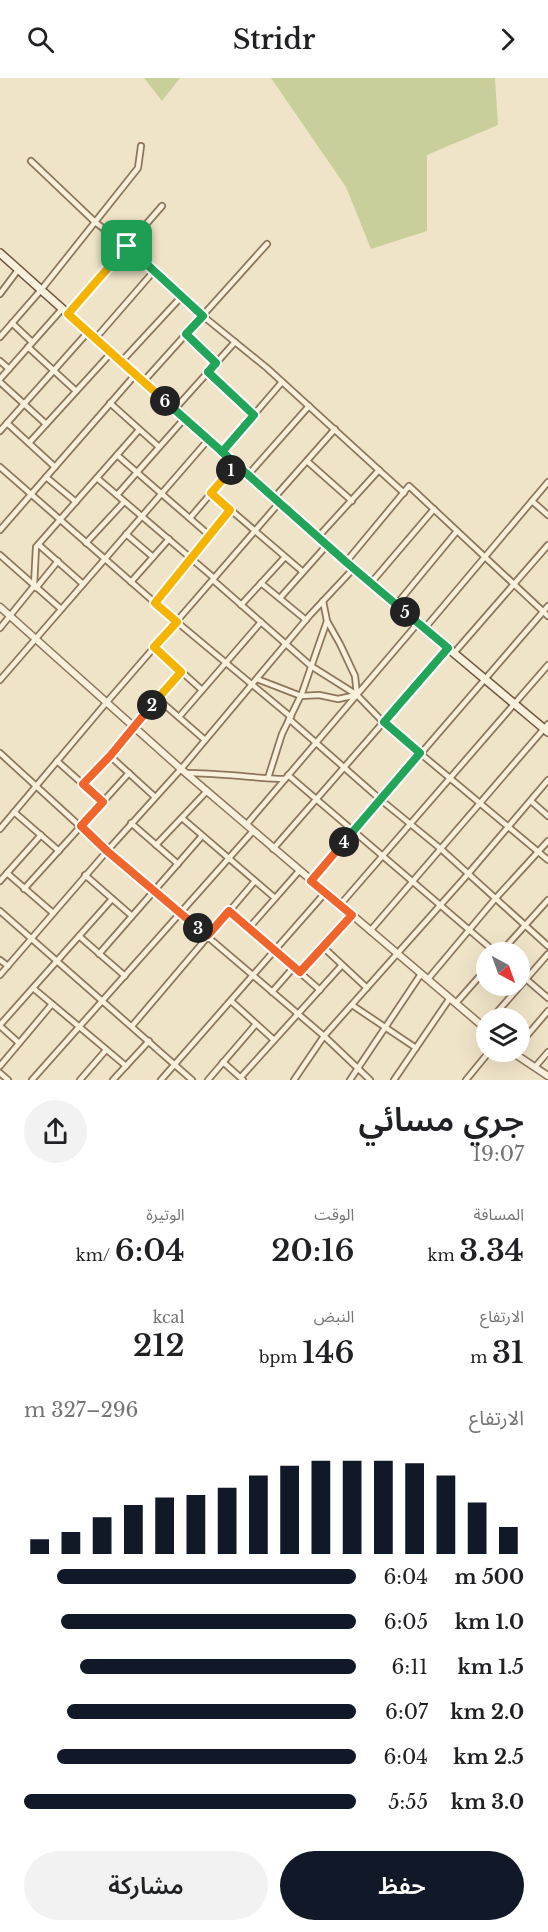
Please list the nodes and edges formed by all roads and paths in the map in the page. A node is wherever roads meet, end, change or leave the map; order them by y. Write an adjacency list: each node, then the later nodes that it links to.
1 (141, 146): 4 (street)
2 (31, 161): 4 (street)
3 (162, 206): 6 (street)
4 (95, 222): 6 (street); 10 (street)
5 (267, 244): 14 (street)
6 (127, 246): 9 (street); 13 (street)
7 (1, 257): 8 (main road)
8 (18, 270): 10 (main road); 11 (street)
9 (154, 271): 12 (street); 19 (street)
10 (41, 290): 13 (main road); 15 (street)
11 (0, 294)
12 (182, 296): 14 (street); 24 (street)
13 (65, 312): 16 (main road); 21 (street)
14 (203, 316): 17 (street); 20 (street)
15 (12, 323): 18 (street); 21 (street)
16 (88, 332): 19 (main road); 27 (street)
17 (186, 334): 25 (street); 31 (street)
18 (0, 337)
19 (95, 339): 22 (main road)
20 (235, 342): 25 (street); 32 (street)
21 (30, 345): 26 (street); 27 (street)
22 (111, 353): 24 (main road); 33 (street)
23 (0, 361): 26 (street)
24 (120, 362): 29 (main road)
25 (216, 363): 28 (street)
26 (9, 369): 30 (street)
27 (54, 370): 33 (street); 35 (street)
28 (208, 372): 37 (street); 38 (street)
29 (135, 375): 31 (main road); 34 (street)
30 (0, 380): 35 (street)
31 (143, 382): 37 (main road)
32 (282, 382): 36 (street); 38 (street)
33 (76, 391): 41 (street)
34 (110, 403): 43 (street); 52 (street)
35 (24, 404): 40 (street); 41 (street)
36 (309, 406): 42 (street); 56 (street)
37 (174, 410): 39 (main road)
38 (254, 415): 48 (street)
39 (184, 419): 45 (main road); 47 (street)
40 (7, 423): 44 (street); 46 (street)
41 (46, 424): 46 (street)
42 (335, 429): 50 (street); 54 (street)
43 (139, 430): 47 (street); 49 (street)
44 (0, 431)
45 (208, 440): 48 (main road); 63 (street)
46 (28, 443): 52 (street)
47 (159, 447): 55 (street)
48 (222, 452): 51 (main road)
49 (117, 455): 55 (street); 59 (street)
50 (307, 461): 67 (street); 68 (street)
51 (236, 464): 56 (main road); 61 (street)
52 (55, 467): 58 (street)
53 (2, 469): 57 (street); 64 (street)
54 (379, 470): 62 (street); 68 (street)
55 (137, 472): 63 (street); 65 (street)
56 (248, 475): 67 (main road)
57 (0, 476)
58 (46, 477): 64 (street); 70 (street)
59 (97, 478): 65 (street); 70 (street)
60 (548, 482): 69 (street)
61 (211, 493): 72 (street); 75 (street)
62 (404, 493): 71 (street); 95 (street)
63 (161, 494): 73 (street); 75 (street)
64 (31, 495): 76 (street); 77 (street)
65 (117, 495): 66 (street)
66 (124, 501): 73 (street); 84 (street)
67 (277, 501): 78 (street); 82 (main road)
68 (351, 501): 82 (street)
69 (532, 501): 74 (street); 90 (street)
70 (76, 502): 76 (street)
71 (434, 509): 79 (street); 101 (street)
72 (230, 510): 78 (street); 81 (street)
73 (142, 516): 80 (street); 83 (street)
74 (548, 516)
75 (190, 519): 81 (street)
76 (60, 520): 84 (street); 85 (street)
77 (0, 530)
78 (255, 531): 89 (street); 98 (street)
79 (457, 531): 90 (street); 109 (street)
80 (126, 534): 91 (street); 93 (street)
81 (209, 536): 92 (street)
82 (318, 537): 86 (main road)
83 (169, 539): 91 (street); 92 (street)
84 (86, 543): 93 (street)
85 (39, 545): 94 (street); 104 (street)
86 (327, 545): 95 (main road); 97 (street)
87 (548, 545): 103 (street)
88 (0, 555): 104 (street)
89 (285, 557): 97 (street); 100 (street)
90 (485, 557): 103 (street); 122 (street)
91 (153, 558): 99 (street)
92 (191, 558): 98 (street); 107 (street)
93 (104, 559): 99 (street); 102 (street)
94 (58, 561): 102 (street); 104 (street)
95 (346, 562): 96 (main road)
96 (354, 568): 101 (main road); 106 (street)
97 (303, 572): 105 (street)
98 (213, 579): 108 (street); 118 (street)
99 (131, 582): 107 (street)
100 (261, 583): 105 (street); 108 (street)
101 (371, 583): 109 (main road)
102 (83, 584): 112 (street)
103 (514, 584): 113 (street); 126 (street)
104 (35, 586): 112 (street); 114 (street)
105 (280, 598): 116 (street)
106 (323, 602): 116 (street); 117 (street)
107 (155, 603): 118 (street)
108 (242, 605): 119 (street)
109 (396, 605): 120 (main road)
110 (548, 606): 113 (street)
111 (0, 608): 114 (street)
112 (60, 609): 123 (street)
113 (543, 612): 115 (street); 132 (street)
114 (11, 616): 121 (street); 123 (street)
115 (548, 616)
116 (306, 620): 124 (street)
117 (327, 621): 129 (street); 137 (street)
118 (177, 622): 125 (street); 127 (street)
119 (261, 622): 124 (street); 127 (street)
120 (418, 623): 122 (main road); 137 (street)
121 (0, 628)
122 (424, 628): 126 (main road)
123 (35, 639): 133 (street); 139 (street)
124 (286, 644): 129 (street); 131 (street)
125 (154, 647): 130 (street); 139 (street)
126 (451, 651): 132 (main road); 143 (street)
127 (225, 663): 134 (street); 135 (street)
128 (548, 665): 140 (street)
129 (312, 666): 136 (street); 137 (street)
130 (181, 672): 135 (street); 138 (street)
131 (257, 679): 134 (street); 136 (street)
132 (485, 679): 140 (main road); 149 (street)
133 (0, 680)
134 (252, 686): 142 (street); 146 (street)
135 (202, 690): 141 (street)
136 (301, 696): 137 (street); 142 (street)
137 (357, 696): 143 (street); 147 (street)
138 (158, 699): 141 (street); 144 (street)
139 (106, 703): 144 (street); 151 (street)
140 (514, 704): 145 (main road); 157 (street)
141 (179, 717): 146 (street)
142 (290, 718): 147 (street); 156 (street)
143 (384, 722): 149 (street); 152 (street)
144 (134, 727): 150 (street); 153 (street)
145 (547, 728): 169 (street)
146 (205, 740): 153 (street)
147 (315, 743): 152 (street); 155 (street)
148 (0, 753): 160 (street)
149 (420, 753): 157 (street); 166 (street)
150 (110, 756): 154 (street); 159 (street)
151 (57, 761): 159 (street); 160 (street)
152 (344, 768): 165 (street); 166 (street)
153 (184, 771): 156 (street); 162 (street); 164 (street)
154 (129, 773): 164 (street); 168 (street)
155 (286, 777): 156 (street); 165 (street); 174 (street)
156 (268, 778)
157 (451, 778): 169 (street); 175 (street)
158 (548, 780): 161 (street)
159 (83, 784): 168 (street)
160 (37, 785): 170 (street); 176 (street)
161 (543, 787): 163 (street); 167 (street)
162 (207, 791): 172 (street); 174 (street)
163 (548, 791)
164 (155, 797): 173 (street)
165 (316, 799): 180 (street); 185 (street)
166 (381, 800): 175 (street); 180 (street)
167 (531, 801): 171 (street); 177 (street)
168 (103, 802): 176 (street)
169 (481, 803): 177 (street); 186 (street)
170 (14, 812): 178 (street); 181 (street)
171 (548, 816)
172 (182, 818): 182 (street); 184 (street)
173 (131, 823): 184 (street); 188 (street)
174 (246, 825): 179 (street)
175 (411, 825): 186 (street); 190 (street)
176 (81, 826): 187 (street); 188 (street)
177 (509, 827): 189 (street); 196 (street)
178 (0, 829)
179 (253, 831): 185 (street); 191 (street)
180 (354, 831): 190 (street); 200 (street)
181 (41, 835): 187 (street); 195 (street)
182 (202, 836): 191 (street); 193 (street)
183 (548, 841): 189 (street)
184 (156, 845): 193 (street)
185 (273, 849): 194 (street)
186 (441, 849): 196 (street); 201 (street)
187 (59, 851): 202 (street)
188 (107, 851): 197 (street); 203 (street)
189 (539, 852): 192 (street); 207 (street)
190 (383, 856): 201 (street); 209 (street)
191 (228, 859): 199 (street); 214 (street)
192 (548, 860)
193 (177, 864): 203 (street)
194 (299, 871): 200 (street); 205 (street)
195 (7, 873): 198 (street); 202 (street)
196 (468, 874): 207 (street); 210 (street)
197 (85, 875): 206 (street); 213 (street)
198 (0, 881)
199 (255, 881): 205 (street); 212 (street)
200 (311, 881): 204 (street)
201 (413, 882): 210 (street); 220 (street)
202 (24, 889): 213 (street)
203 (154, 891): 214 (street); 216 (street)
204 (325, 893): 209 (street); 228 (street)
205 (275, 898): 218 (street)
206 (112, 899): 216 (street); 222 (street)
207 (495, 899): 217 (street); 219 (street)
208 (548, 900): 217 (street)
209 (340, 905): 215 (street)
210 (440, 906): 219 (street); 230 (street)
211 (0, 911): 223 (street)
212 (229, 911): 218 (street); 221 (street)
213 (53, 913): 223 (street)
214 (180, 913): 221 (street); 241 (street)
215 (352, 915): 220 (street); 227 (street)
216 (132, 916): 229 (street)
217 (525, 926): 225 (street); 226 (street)
218 (249, 928): 228 (street)
219 (469, 930): 224 (street); 244 (street)
220 (370, 931): 230 (street)
221 (208, 935): 242 (street); 263 (street)
222 (78, 936): 229 (street); 233 (street)
223 (32, 938): 233 (street); 235 (street)
224 (483, 942)
225 (510, 942)
226 (548, 946)
227 (323, 947): 234 (street); 237 (street)
228 (275, 951): 236 (street); 242 (street)
229 (99, 954): 241 (street)
230 (398, 954): 238 (street); 247 (street)
231 (548, 954): 239 (street)
232 (0, 960): 235 (street)
233 (57, 960): 246 (street); 252 (street)
234 (342, 965): 247 (street); 248 (street)
235 (8, 966): 240 (street)
236 (294, 967): 237 (street); 249 (street)
237 (300, 972): 248 (street)
238 (422, 974): 244 (street); 265 (street)
239 (530, 974)
240 (0, 975)
241 (125, 976): 252 (street)
242 (253, 976): 249 (street); 254 (street)
243 (476, 978): 253 (street)
244 (428, 979): 253 (street)
245 (530, 982): 251 (street)
246 (33, 988): 255 (street); 262 (street)
247 (367, 988): 256 (street)
248 (320, 990): 259 (street)
249 (272, 992): 259 (street)
250 (511, 996): 257 (street)
251 (548, 998)
252 (103, 1000): 263 (street); 264 (street)
253 (453, 1000): 260 (street); 271 (street)
254 (231, 1001): 261 (street); 277 (street)
255 (52, 1004): 264 (street); 270 (street)
256 (352, 1005): 265 (street); 267 (street)
257 (501, 1008)
258 (548, 1011): 266 (street)
259 (298, 1014): 267 (street); 268 (street)
260 (476, 1019)
261 (256, 1024): 268 (street); 274 (street)
262 (0, 1025): 270 (street)
263 (132, 1026): 269 (street)
264 (79, 1027): 272 (street); 287 (street)
265 (386, 1027): 271 (street); 281 (street)
266 (530, 1032)
267 (324, 1036): 281 (street); 293 (street)
268 (274, 1040): 285 (street)
269 (149, 1041): 277 (street); 279 (street)
270 (19, 1043): 278 (street)
271 (416, 1048): 296 (street)
272 (106, 1050): 279 (street); 288 (street)
273 (548, 1052): 280 (street)
274 (223, 1062): 285 (street); 292 (street)
275 (481, 1062): 284 (street)
276 (528, 1062): 280 (street)
277 (175, 1065): 290 (street); 291 (street)
278 (0, 1066)
279 (126, 1066): 289 (street)
280 (535, 1067): 283 (street)
281 (358, 1068): 294 (street); 295 (street)
282 (0, 1073): 286 (street)
283 (548, 1076)
284 (468, 1078): 297 (street)
285 (242, 1079)
286 (8, 1080)
287 (32, 1080)
288 (80, 1080)
289 (113, 1080)
290 (161, 1080)
291 (192, 1080)
292 (208, 1080)
293 (294, 1080)
294 (350, 1080)
295 (370, 1080)
296 (394, 1080)
297 (477, 1080)

